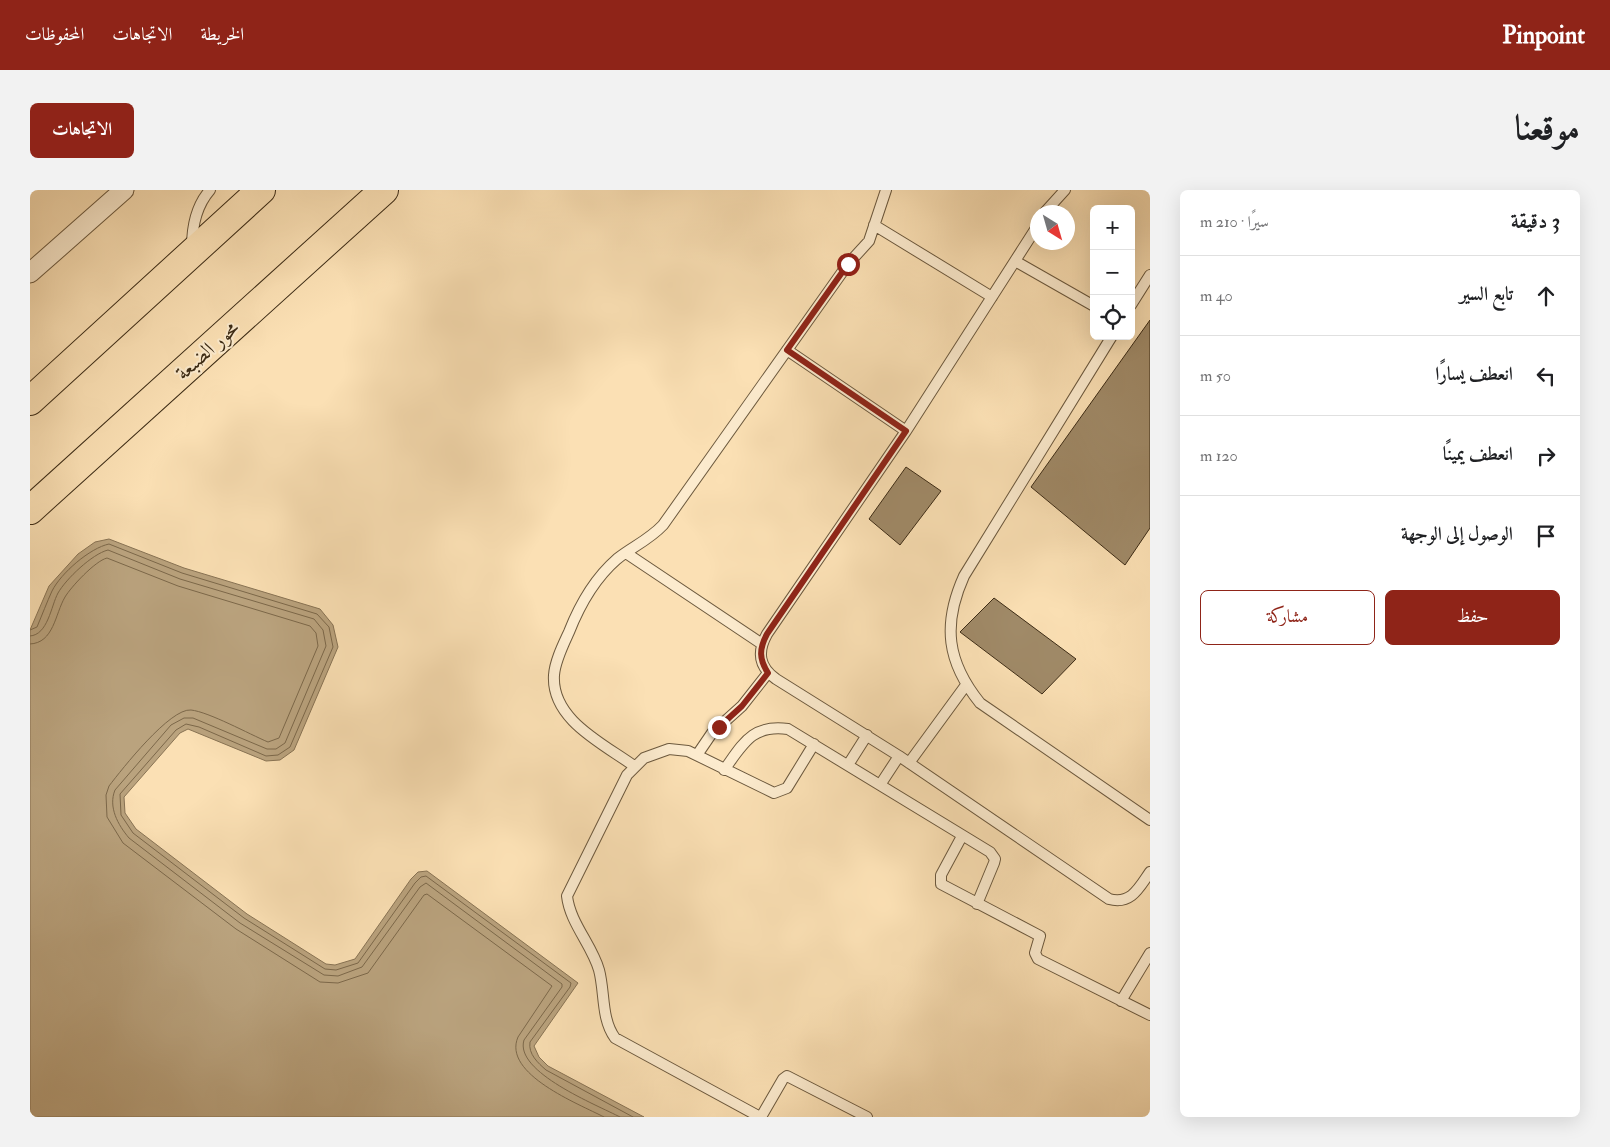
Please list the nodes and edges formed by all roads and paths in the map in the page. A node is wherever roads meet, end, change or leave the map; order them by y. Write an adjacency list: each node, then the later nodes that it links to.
1 (124, 190): 12 (street)
2 (210, 190): 10 (lane)
3 (261, 190): 10 (highway)
4 (384, 190): 21 (highway, محور الضبعة)
5 (886, 190): 8 (lane)
6 (1065, 190): 7 (lane)
7 (1052, 205)
8 (874, 225): 14 (lane); 18 (lane)
9 (1030, 238): 11 (lane)
10 (193, 254): 19 (highway)
11 (1015, 261): 14 (lane); 16 (lane)
12 (30, 273)
13 (1150, 274): 15 (lane)
14 (992, 297): 20 (lane)
15 (1135, 298)
16 (1090, 304)
17 (1110, 340): 25 (lane)
18 (787, 350): 20 (lane); 22 (lane)
19 (30, 401)
20 (906, 431): 23 (lane)
21 (30, 510)
22 (626, 554): 23 (lane); 32 (lane)
23 (762, 644): 24 (lane)
24 (768, 673): 26 (lane); 28 (lane)
25 (966, 685): 30 (lane); 35 (lane)
26 (867, 735): 29 (lane); 31 (lane)
27 (814, 744): 31 (lane); 33 (lane); 33 (lane)
28 (697, 756): 32 (lane); 33 (lane)
29 (899, 756): 30 (lane); 34 (lane)
30 (909, 763): 37 (lane)
31 (848, 765): 34 (lane)
32 (634, 766): 42 (lane)
33 (724, 770)
34 (880, 785): 36 (lane)
35 (1150, 820)
36 (962, 836): 38 (lane); 38 (lane)
37 (1150, 872)
38 (977, 904): 40 (lane)
39 (1150, 953): 40 (lane)
40 (1121, 1001): 41 (lane)
41 (1150, 1015)
42 (761, 1117): 43 (lane)
43 (868, 1117)

